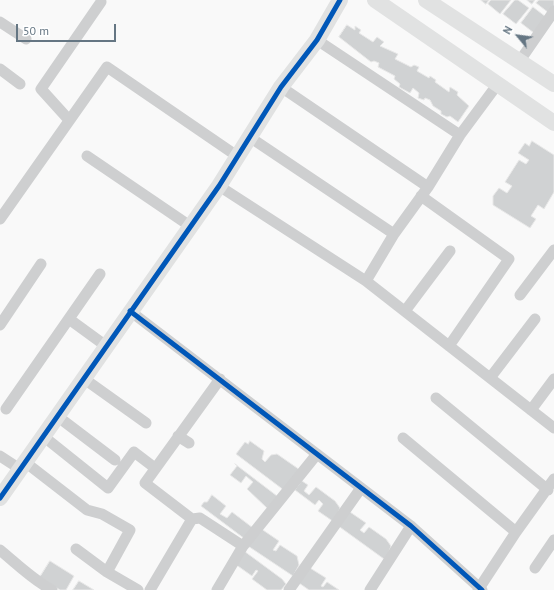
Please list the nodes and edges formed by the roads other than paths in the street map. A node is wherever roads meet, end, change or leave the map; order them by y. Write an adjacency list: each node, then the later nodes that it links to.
1 (340, 0): 8 (street)
2 (375, 0): 13 (street)
3 (426, 0): 9 (street)
4 (101, 2): 15 (street)
5 (554, 11): 9 (street)
6 (0, 22): 7 (street)
7 (26, 39)
8 (317, 40): 14 (street); 17 (street)
9 (519, 62): 12 (street)
10 (0, 69): 11 (street)
11 (20, 84)
12 (554, 84)
13 (497, 85): 16 (street); 17 (street)
14 (281, 87): 18 (street); 22 (street)
15 (69, 120): 20 (street); 24 (street)
16 (554, 123)
17 (460, 135): 22 (street)
18 (248, 136): 20 (street); 26 (street)
19 (87, 156): 25 (street)
20 (237, 156): 21 (street)
21 (219, 186): 25 (street); 31 (street)
22 (428, 186): 23 (street)
23 (421, 196): 26 (street); 39 (street)
24 (0, 220)
25 (190, 226): 33 (street)
26 (394, 234): 31 (street)
27 (554, 250): 32 (street)
28 (450, 251): 34 (street)
29 (42, 264): 37 (street)
30 (100, 274): 35 (street)
31 (366, 281): 34 (street)
32 (520, 295)
33 (130, 311): 38 (street); 42 (street)
34 (405, 311): 39 (street)
35 (69, 319): 38 (street); 45 (street)
36 (535, 319): 41 (street)
37 (0, 325)
38 (106, 346): 40 (street)
39 (449, 346): 41 (street)
40 (83, 378): 47 (street); 48 (street)
41 (490, 378): 46 (street)
42 (220, 379): 51 (street); 54 (street)
43 (554, 379): 46 (street)
44 (436, 398): 61 (street)
45 (6, 409)
46 (531, 410): 49 (street)
47 (57, 416): 50 (street); 56 (street)
48 (146, 423)
49 (554, 428)
50 (43, 436): 57 (street); 58 (street)
51 (178, 436): 53 (street); 58 (street)
52 (403, 438): 65 (street)
53 (189, 443)
54 (317, 454): 60 (street); 67 (street)
55 (0, 456): 57 (street)
56 (115, 460)
57 (22, 466): 62 (street); 71 (street)
58 (155, 468): 63 (street)
59 (554, 479): 61 (street)
60 (361, 488): 64 (street); 77 (street)
61 (548, 490): 65 (street)
62 (0, 498)
63 (192, 520): 67 (street); 75 (street)
64 (411, 526): 72 (street); 78 (street)
65 (516, 532): 72 (street)
66 (554, 540): 70 (street)
67 (243, 546): 76 (street)
68 (76, 548): 71 (street)
69 (0, 550): 73 (street)
70 (535, 568)
71 (107, 572): 74 (street)
72 (480, 589)
73 (52, 590)
74 (138, 590)
75 (150, 590)
76 (217, 590)
77 (289, 590)
78 (370, 590)

